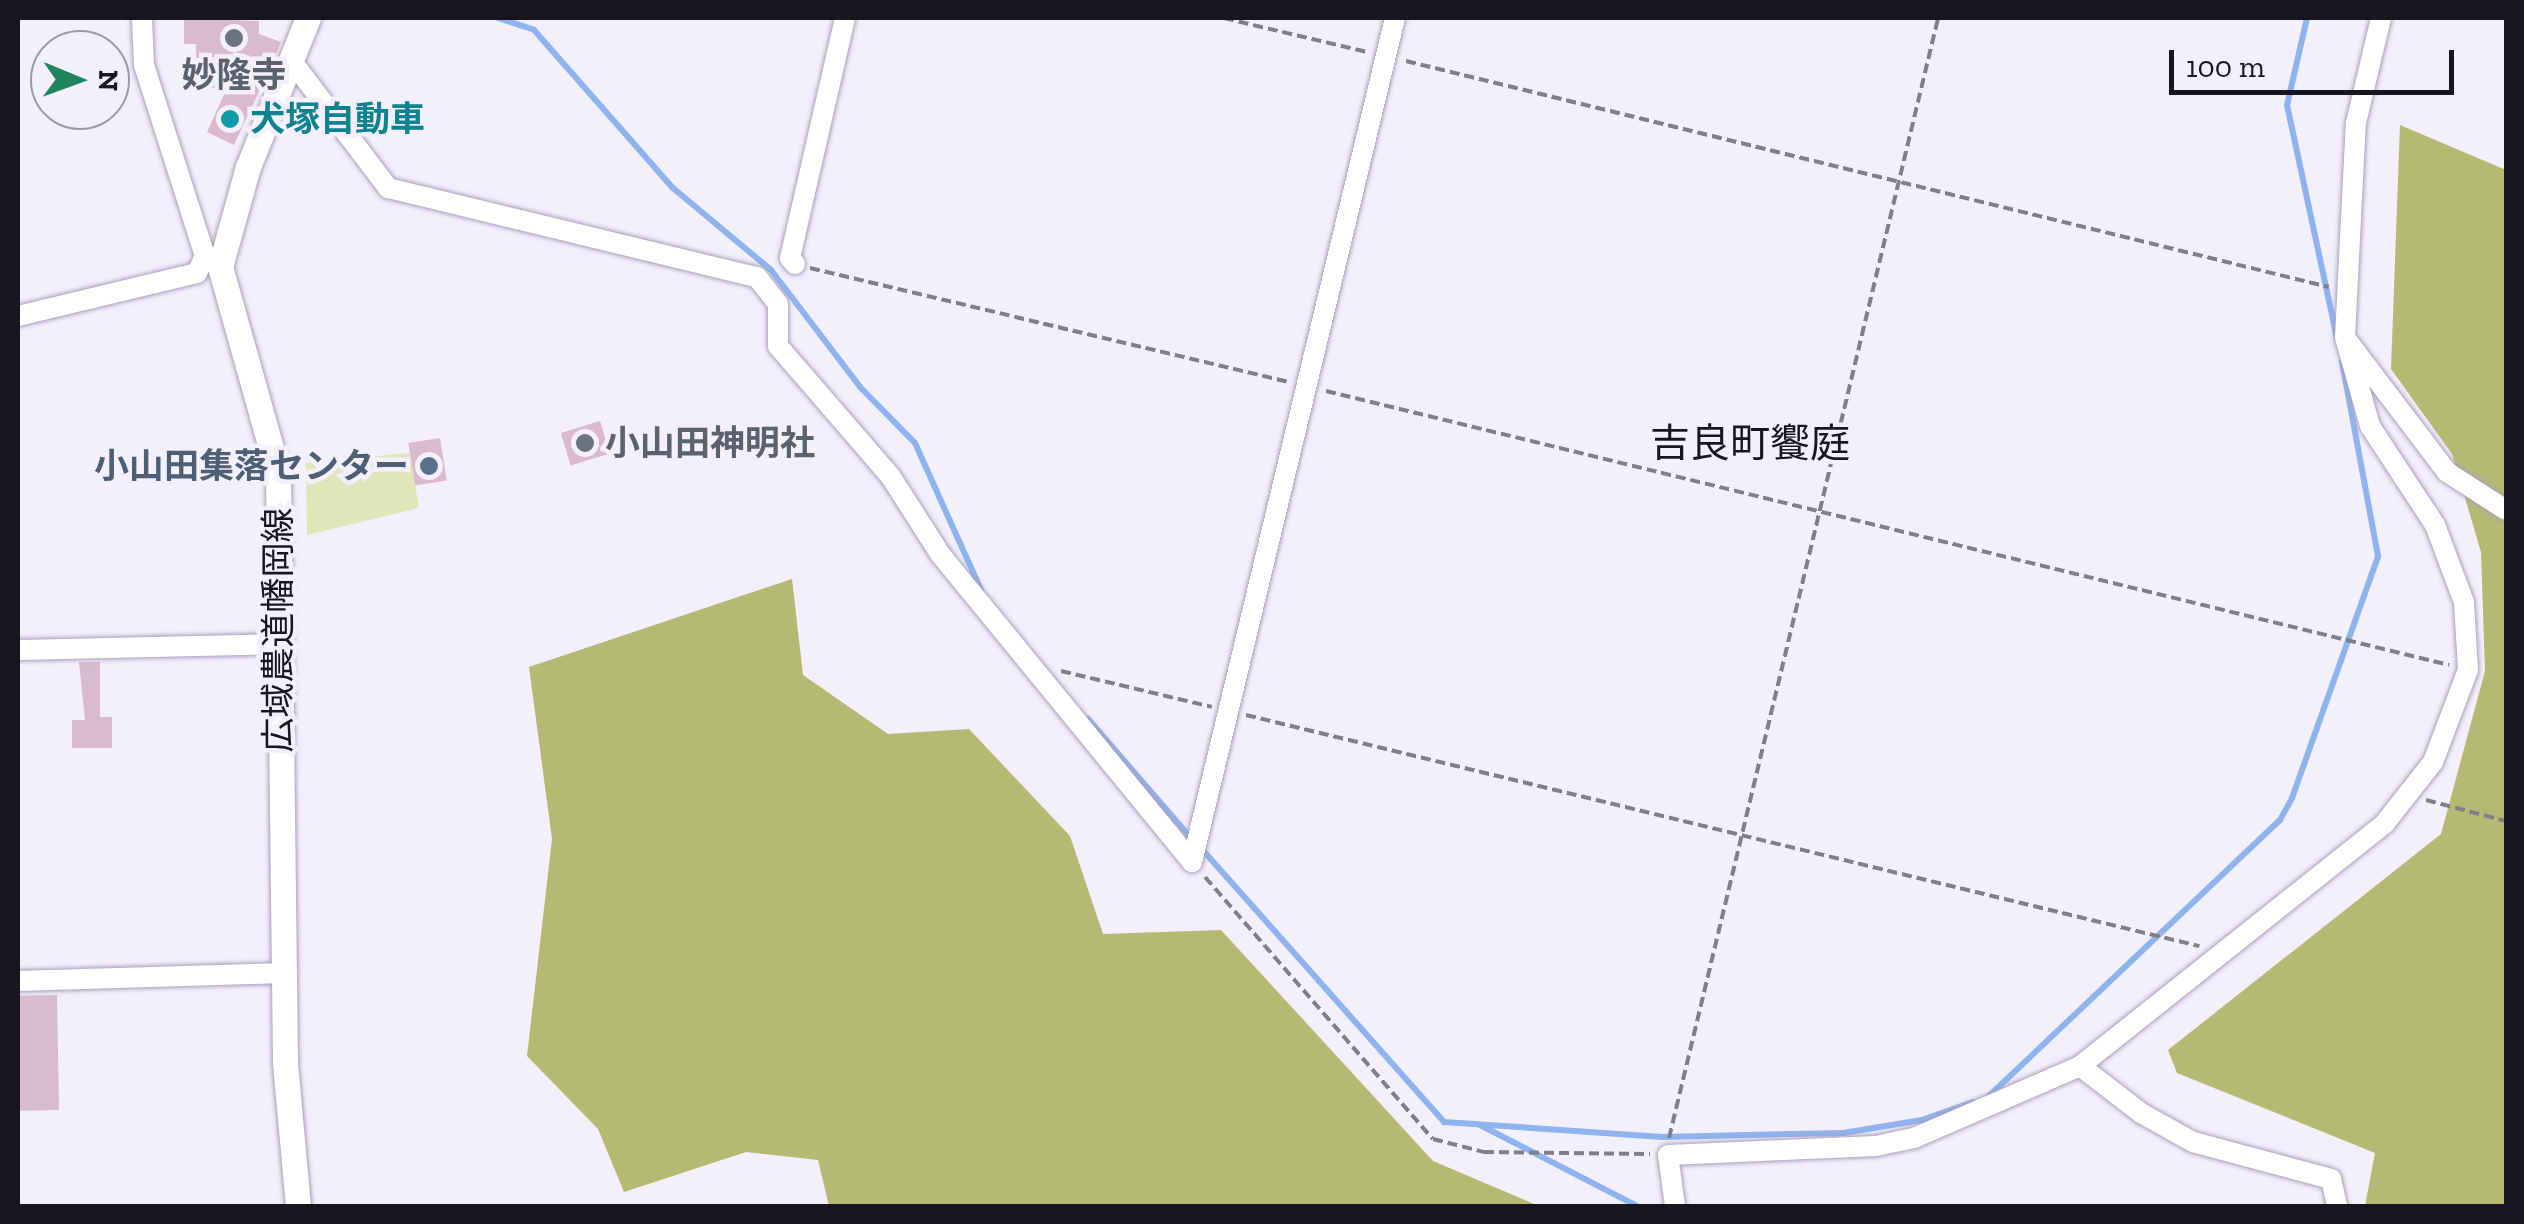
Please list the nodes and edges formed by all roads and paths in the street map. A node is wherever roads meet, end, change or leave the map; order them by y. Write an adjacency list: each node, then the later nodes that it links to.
1 (142, 18): 11 (street)
2 (308, 18): 9 (street)
3 (845, 18): 12 (street)
4 (1224, 18): 8 (path)
5 (1395, 18): 8 (street)
6 (1938, 18): 10 (path)
7 (2381, 18): 13 (street)
8 (1385, 56): 10 (path); 16 (street)
9 (294, 64): 11 (street); 21 (street)
10 (1899, 180): 13 (path); 17 (path)
11 (213, 261): 14 (street); 19 (street, 広域農道幡岡線)
12 (795, 264): 16 (path)
13 (2344, 290): 15 (street)
14 (18, 316)
15 (2345, 337): 18 (street); 22 (street)
16 (1305, 386): 17 (path); 23 (street)
17 (1820, 510): 22 (path); 26 (path)
18 (2506, 510)
19 (276, 644): 20 (street); 29 (street, 広域農道幡岡線)
20 (18, 650)
21 (1028, 664): 23 (path); 27 (street)
22 (2468, 670): 24 (street)
23 (1228, 710): 26 (path); 27 (street)
24 (2408, 795): 25 (path); 28 (street)
25 (2506, 821)
26 (1740, 835): 28 (path); 32 (path)
27 (1192, 862): 32 (path)
28 (2218, 950): 31 (street)
29 (284, 973): 30 (street); 33 (street, 広域農道幡岡線)
30 (18, 980)
31 (2080, 1066): 32 (street); 35 (street)
32 (1668, 1154): 34 (street)
33 (298, 1206)
34 (1675, 1206)
35 (2338, 1206)

